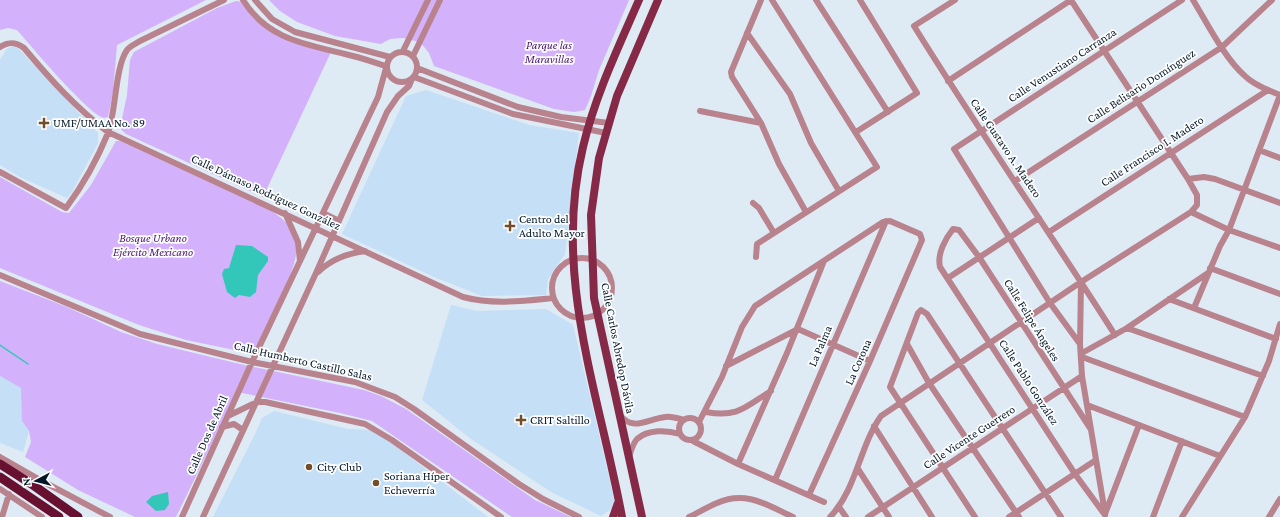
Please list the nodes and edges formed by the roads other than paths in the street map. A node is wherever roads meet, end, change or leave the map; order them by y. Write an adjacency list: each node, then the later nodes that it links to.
1 (224, 0): 39 (street)
2 (243, 0): 24 (street)
3 (255, 0): 23 (street)
4 (428, 0): 21 (street)
5 (440, 0): 22 (street)
6 (639, 0): 34 (main road)
7 (658, 0): 35 (main road, Calle Carlos Abredop Dávila)
8 (761, 0): 17 (street)
9 (772, 0): 40 (street)
10 (816, 0): 33 (street)
11 (860, 0): 33 (street)
12 (955, 0): 27 (street, Calle Gustavo A. Madero)
13 (1071, 0): 20 (street); 27 (street)
14 (1182, 0): 20 (street, Calle Venustiano Carranza)
15 (1193, 0): 19 (street)
16 (1272, 0): 19 (street, Calle Belisario Domínguez)
17 (747, 33): 36 (street); 49 (street)
18 (0, 47): 39 (street, Calle Dámaso Rodríguez González)
19 (1222, 47): 28 (street); 30 (street, Calle Belisario Domínguez)
20 (1104, 50): 30 (street); 38 (street, Calle Venustiano Carranza)
21 (403, 51): 22 (street); 23 (street)
22 (413, 56): 25 (street)
23 (390, 57): 24 (street)
24 (386, 67): 26 (street); 55 (street, Calle Dos de Abril)
25 (417, 68): 26 (street); 34 (street)
26 (413, 78): 37 (street); 57 (street)
27 (948, 81): 38 (street, Calle Gustavo A. Madero)
28 (1268, 90): 29 (street); 43 (street, Calle Francisco I. Madero)
29 (1280, 95): 31 (street)
30 (1138, 101): 43 (street); 47 (street, Calle Belisario Domínguez)
31 (1277, 110): 42 (street)
32 (700, 111): 36 (street)
33 (888, 112): 40 (street)
34 (590, 120): 35 (street); 37 (main road)
35 (609, 123): 41 (main road, Calle Carlos Abredop Dávila)
36 (761, 123): 52 (street)
37 (587, 130): 41 (street); 71 (main road)
38 (981, 131): 47 (street, Calle Gustavo A. Madero); 64 (street, Calle Venustiano Carranza)
39 (108, 132): 45 (street); 54 (street, Calle Dámaso Rodríguez González)
40 (856, 132): 49 (street)
41 (606, 133): 70 (main road, Calle Carlos Abredop Dávila)
42 (1258, 150): 44 (street); 48 (street)
43 (1170, 152): 46 (street); 62 (street, Calle Francisco I. Madero)
44 (1280, 158)
45 (0, 172)
46 (1188, 180): 48 (street); 53 (street)
47 (1015, 181): 56 (street, Calle Gustavo A. Madero)
48 (1245, 190): 51 (street); 60 (street)
49 (839, 191): 52 (street)
50 (753, 203): 61 (street)
51 (1280, 203)
52 (806, 212): 61 (street)
53 (1191, 212): 60 (street); 78 (street)
54 (285, 213): 59 (street, Calle Dámaso Rodríguez González); 73 (street)
55 (323, 213): 57 (street); 59 (street, Calle Dos de Abril)
56 (1039, 218): 62 (street, Calle Gustavo A. Madero); 64 (street)
57 (339, 221): 63 (street)
58 (886, 221): 72 (street); 93 (street, La Palma); 97 (street, La Corona)
59 (316, 228): 63 (street, Calle Dámaso Rodríguez González); 73 (street, Calle Dos de Abril)
60 (1229, 230): 65 (street); 74 (street)
61 (774, 232): 67 (street)
62 (1049, 232): 78 (street, Calle Gustavo A. Madero)
63 (332, 235): 66 (street, Calle Dámaso Rodríguez González); 75 (street)
64 (1008, 237): 68 (street); 82 (street)
65 (1280, 248)
66 (366, 251): 75 (street); 80 (street, Calle Dámaso Rodríguez González)
67 (756, 257)
68 (979, 257): 69 (street, Calle Felipe Ángeles); 77 (street); 86 (street, Calle Felipe Ángeles)
69 (939, 258): 77 (street, Calle Pablo González)
70 (591, 259): 71 (street); 84 (main road, Calle Carlos Abredop Dávila); 84 (street)
71 (572, 260): 80 (street); 85 (main road)
72 (824, 261): 89 (street); 101 (street)
73 (300, 262): 98 (street, Calle Dos de Abril)
74 (1209, 270): 79 (street); 81 (street); 83 (street)
75 (316, 273): 100 (street)
76 (0, 274): 98 (street, Calle Humberto Castillo Salas)
77 (948, 278): 92 (street, Calle Pablo González)
78 (1081, 282): 82 (street); 90 (street, Calle Gustavo A. Madero); 95 (street)
79 (1280, 294)
80 (553, 298): 85 (street)
81 (1169, 299): 83 (street); 88 (street)
82 (1050, 303): 86 (street); 95 (street)
83 (1194, 308): 91 (street)
84 (597, 315): 85 (street); 111 (main road, Calle Carlos Abredop Dávila)
85 (578, 319): 146 (main road)
86 (1020, 323): 92 (street); 105 (street, Calle Felipe Ángeles)
87 (1280, 324): 91 (street)
88 (1127, 328): 90 (street); 103 (street)
89 (798, 329): 93 (street); 101 (street); 106 (street)
90 (1115, 335): 96 (street)
91 (1276, 338): 103 (street)
92 (991, 343): 99 (street); 110 (street, Calle Pablo González)
93 (832, 344): 97 (street); 139 (street, La Palma)
94 (907, 344): 99 (street); 104 (street); 108 (street)
95 (1080, 344): 96 (street)
96 (1082, 355): 102 (street); 114 (street)
97 (870, 361): 144 (street, La Corona)
98 (252, 362): 100 (street, Calle Humberto Castillo Salas); 113 (street, Calle Dos de Abril)
99 (959, 363): 104 (street); 121 (street)
100 (274, 365): 107 (street); 160 (street, Calle Humberto Castillo Salas)
101 (726, 366): 112 (street)
102 (1082, 376): 105 (street, Calle Vicente Guerrero); 109 (street)
103 (1263, 376): 114 (street)
104 (929, 383): 108 (street); 128 (street)
105 (1063, 389): 110 (street, Calle Vicente Guerrero); 122 (street, Calle Felipe Ángeles)
106 (771, 391): 112 (street); 134 (street)
107 (257, 402): 113 (street); 123 (street); 159 (street)
108 (900, 402): 119 (street); 135 (street)
109 (1087, 405): 118 (street); 122 (street)
110 (1033, 408): 121 (street, Calle Vicente Guerrero); 137 (street, Calle Pablo González)
111 (618, 412): 117 (street); 131 (main road, Calle Carlos Abredop Dávila)
112 (706, 412): 116 (street)
113 (228, 416): 120 (street, Calle Dos de Abril)
114 (1245, 417): 129 (street)
115 (684, 420): 116 (street); 117 (street); 124 (street)
116 (699, 422): 126 (street)
117 (641, 424): 125 (street)
118 (1139, 425): 127 (street); 151 (street)
119 (874, 426): 136 (street); 140 (street)
120 (222, 428): 123 (street); 157 (street, Calle Dos de Abril)
121 (1003, 428): 128 (street, Calle Vicente Guerrero); 142 (street)
122 (1090, 428): 132 (street)
123 (243, 430): 158 (street)
124 (680, 434): 125 (street); 126 (street)
125 (644, 435): 131 (street)
126 (693, 441): 134 (street)
127 (1182, 441): 129 (street); 174 (street)
128 (974, 447): 135 (street, Calle Vicente Guerrero); 150 (street)
129 (1220, 456): 175 (street)
130 (0, 457): 156 (street)
131 (629, 458): 163 (main road, Calle Carlos Abredop Dávila)
132 (1096, 460): 137 (street); 151 (street)
133 (0, 464): 155 (highway)
134 (738, 464): 139 (street)
135 (942, 466): 140 (street, Calle Vicente Guerrero); 171 (street)
136 (858, 469): 148 (street); 149 (street)
137 (1076, 474): 142 (street); 151 (street, Calle Pablo González)
138 (0, 477): 154 (highway)
139 (775, 480): 144 (street)
140 (912, 487): 149 (street, Calle Vicente Guerrero); 170 (street)
141 (0, 489): 143 (street)
142 (1046, 493): 150 (street); 173 (street)
143 (9, 494): 152 (street); 153 (street)
144 (808, 495): 147 (street)
145 (1280, 499): 176 (street)
146 (619, 500): 161 (main road); 162 (main road)
147 (824, 502)
148 (839, 507): 166 (street); 167 (street)
149 (883, 508): 168 (street, Calle Vicente Guerrero); 169 (street)
150 (1017, 515): 172 (street)
151 (1105, 516)
152 (2, 517)
153 (42, 517)
154 (59, 517)
155 (78, 517)
156 (110, 517)
157 (183, 517)
158 (203, 517)
159 (501, 517)
160 (579, 517)
161 (613, 517)
162 (622, 517)
163 (642, 517)
164 (689, 517): 165 (street)
165 (793, 517)
166 (830, 517)
167 (846, 517)
168 (868, 517)
169 (889, 517)
170 (932, 517)
171 (975, 517)
172 (1009, 517)
173 (1061, 517)
174 (1153, 517)
175 (1182, 517)
176 (1269, 517)

